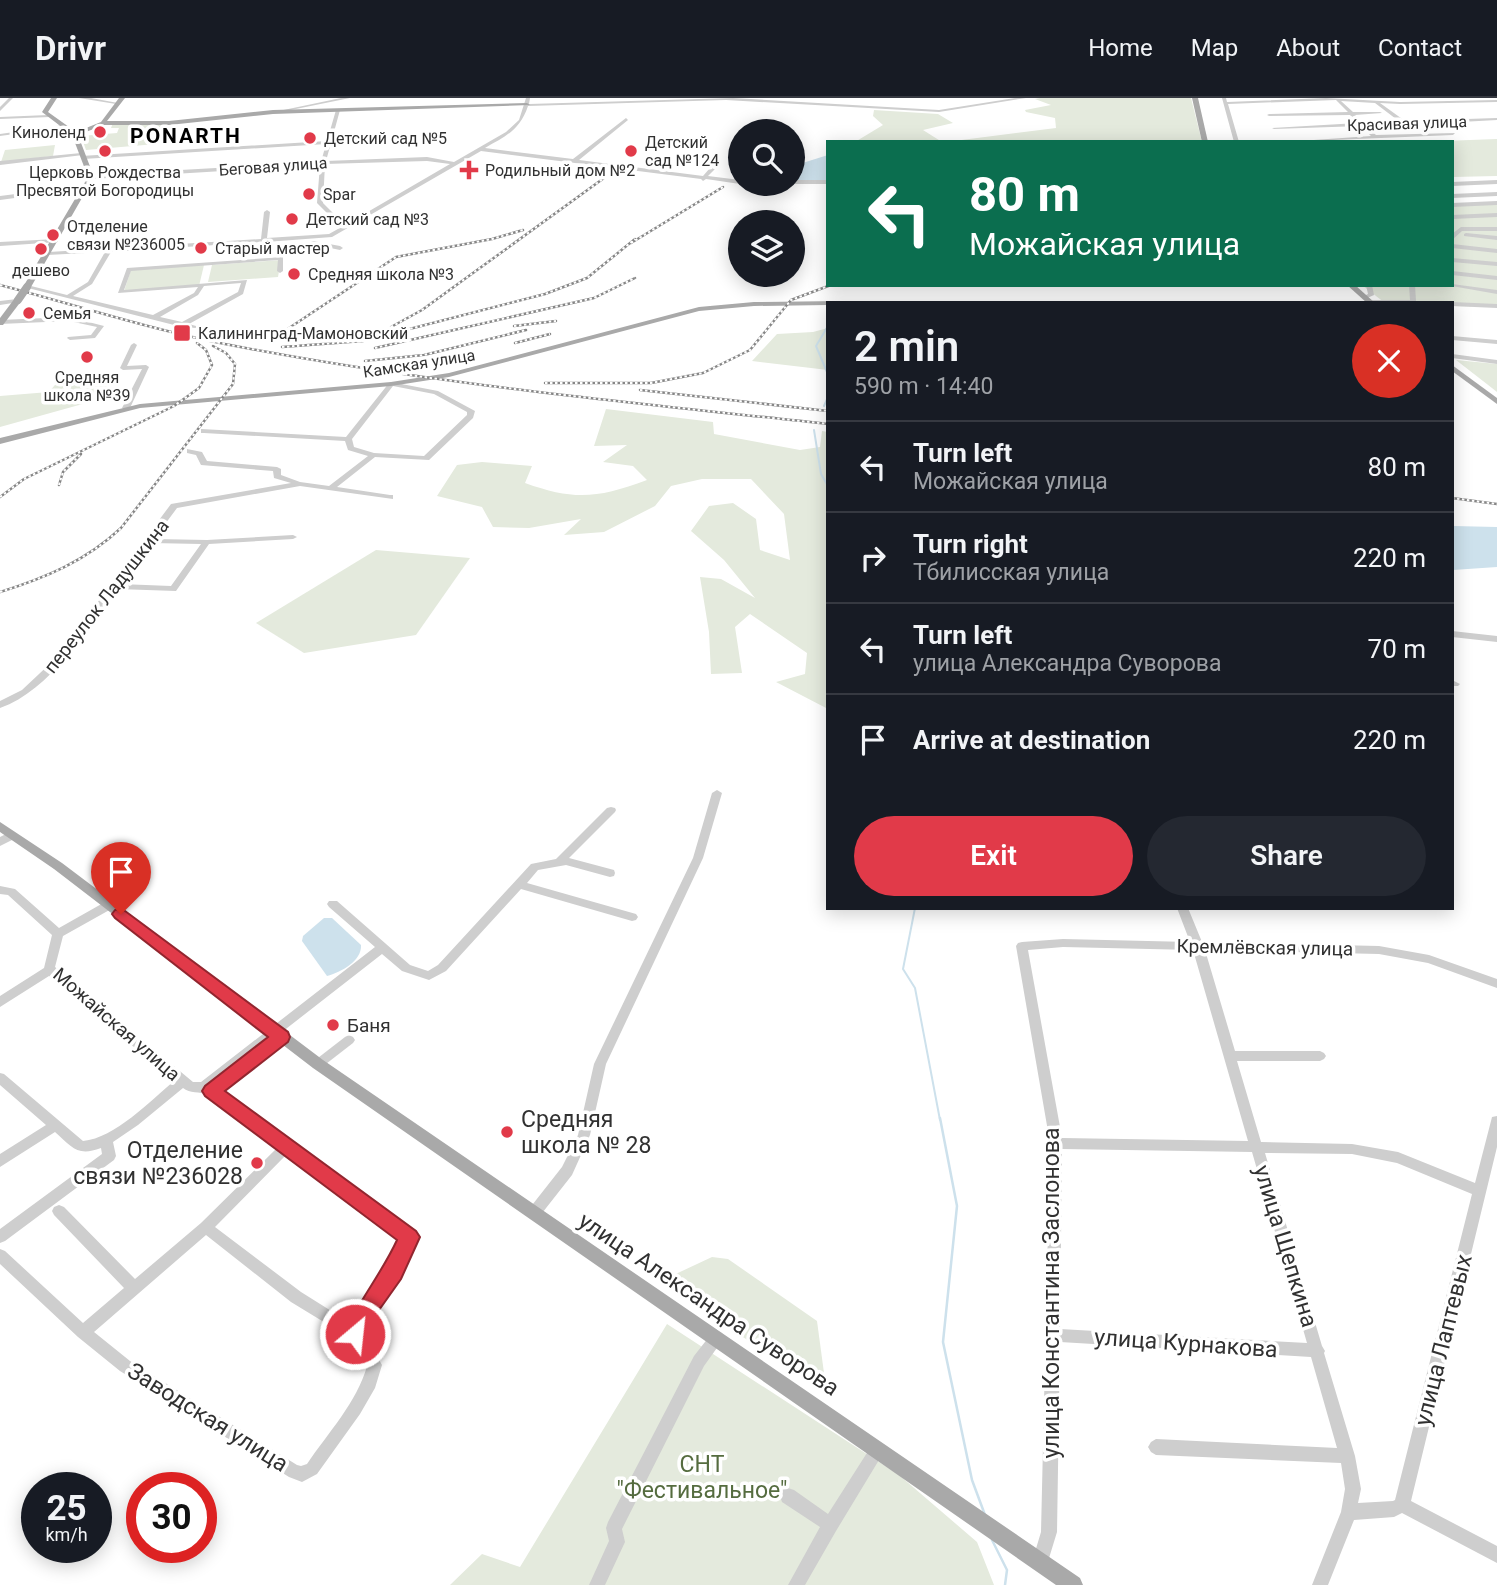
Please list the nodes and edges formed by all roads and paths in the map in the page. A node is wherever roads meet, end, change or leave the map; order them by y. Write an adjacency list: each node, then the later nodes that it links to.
1 (11, 98): 20 (street)
2 (54, 98): 26 (main road)
3 (81, 98): 9 (street)
4 (348, 98): 22 (street)
5 (528, 98): 17 (street)
6 (1024, 98): 18 (street)
7 (1195, 98): 42 (main road)
8 (1336, 98): 14 (street); 15 (street); 23 (street)
9 (119, 100): 33 (main road)
10 (1225, 100): 14 (street); 43 (street)
11 (1418, 100): 15 (street); 16 (street); 29 (street)
12 (897, 101): 18 (street)
13 (1497, 101): 16 (street)
14 (1265, 102): 27 (street)
15 (1374, 102): 34 (street)
16 (1460, 102): 19 (street)
17 (527, 106): 18 (street); 21 (main road); 47 (street)
18 (885, 108)
19 (1469, 108)
20 (0, 110)
21 (338, 110): 22 (main road); 46 (street)
22 (273, 112): 33 (main road)
23 (1349, 112): 24 (street); 27 (street); 35 (street)
24 (1380, 113)
25 (1478, 114): 32 (street)
26 (48, 116): 28 (street); 36 (main road)
27 (1269, 116): 37 (street)
28 (0, 118)
29 (1440, 118)
30 (626, 119): 50 (street)
31 (1497, 119): 32 (street, Красивая улица)
32 (1488, 120): 34 (street, Красивая улица)
33 (103, 123): 38 (main road)
34 (1406, 124): 35 (street, Красивая улица)
35 (1362, 125): 37 (street, Красивая улица); 41 (street)
36 (63, 126): 38 (main road); 40 (street)
37 (1274, 128): 44 (street)
38 (75, 134): 49 (main road)
39 (1454, 134): 41 (street)
40 (0, 135)
41 (1378, 137): 45 (street)
42 (1205, 140)
43 (1236, 140)
44 (1280, 140)
45 (1305, 140)
46 (330, 142): 49 (street); 52 (street)
47 (481, 149): 50 (street); 53 (street)
48 (707, 153): 55 (street)
49 (82, 156): 51 (street); 54 (main road)
50 (573, 162): 55 (street)
51 (0, 163)
52 (323, 163): 53 (street, Беговая улица); 54 (street, Беговая улица); 70 (street)
53 (456, 164): 70 (street)
54 (91, 177): 61 (main road)
55 (703, 179): 56 (street)
56 (728, 181)
57 (805, 182): 58 (street)
58 (826, 182)
59 (1497, 182): 60 (street)
60 (1454, 184)
61 (86, 187): 64 (street); 76 (main road)
62 (1497, 194): 63 (street)
63 (1454, 196)
64 (0, 198)
65 (1497, 203): 66 (street)
66 (1454, 205)
67 (267, 212): 77 (street)
68 (1497, 215): 69 (street)
69 (1454, 217)
70 (360, 219): 72 (street)
71 (1497, 229): 73 (street)
72 (330, 236): 75 (street); 79 (street)
73 (1455, 236): 74 (street)
74 (1497, 238)
75 (297, 240): 77 (street); 79 (street)
76 (56, 242): 78 (street); 85 (main road)
77 (263, 242): 80 (street); 86 (street)
78 (0, 244)
79 (318, 244): 82 (street)
80 (205, 246): 84 (street); 88 (street)
81 (1454, 246): 83 (street)
82 (340, 248)
83 (1497, 251)
84 (108, 252): 85 (street); 99 (street)
85 (48, 254): 95 (main road)
86 (263, 260): 88 (street); 90 (street)
87 (1454, 260): 89 (street)
88 (201, 264): 97 (street)
89 (1497, 264)
90 (281, 271)
91 (1454, 273): 92 (street)
92 (1497, 278)
93 (202, 285): 97 (street); 107 (street); 109 (street)
94 (1454, 286): 98 (street)
95 (27, 287): 99 (street); 100 (main road, bridge)
96 (1352, 287): 101 (main road)
97 (120, 292): 104 (street)
98 (1497, 292)
99 (68, 297): 104 (street)
100 (18, 301): 102 (street); 108 (main road)
101 (1369, 301)
102 (0, 303)
103 (826, 303): 118 (main road, Камская улица)
104 (96, 304): 107 (street)
105 (1454, 304): 106 (street)
106 (1497, 306)
107 (153, 318): 109 (street)
108 (0, 322): 111 (street)
109 (182, 325): 110 (street)
110 (194, 327)
111 (71, 338)
112 (1454, 338): 113 (street)
113 (1497, 342)
114 (134, 345): 120 (street)
115 (1454, 356): 116 (street)
116 (1497, 362)
117 (1454, 369): 119 (main road)
118 (391, 384): 120 (main road, Камская улица); 122 (street); 125 (street)
119 (1497, 402)
120 (126, 408): 123 (main road, Камская улица)
121 (204, 431): 122 (street)
122 (348, 439): 125 (street)
123 (0, 441)
124 (190, 451): 126 (street)
125 (373, 455): 128 (street)
126 (277, 476): 127 (street); 129 (street)
127 (300, 484): 128 (street); 129 (street)
128 (332, 487): 130 (street)
129 (268, 488): 132 (street, переулок Ладушкина)
130 (390, 497)
131 (293, 537): 133 (street)
132 (151, 541): 133 (street); 134 (street, переулок Ладушкина)
133 (207, 542): 134 (street)
134 (116, 586): 137 (street, переулок Ладушкина)
135 (1454, 634): 136 (street)
136 (1497, 639)
137 (0, 705)
138 (718, 793): 174 (street)
139 (611, 810): 142 (street)
140 (0, 826): 141 (main road, улица Александра Суворова)
141 (6, 839): 147 (main road, улица Александра Суворова)
142 (561, 860): 143 (street); 144 (street)
143 (610, 873)
144 (520, 885): 149 (street); 153 (street)
145 (0, 890): 150 (street)
146 (333, 904): 153 (street)
147 (109, 905): 150 (street); 157 (main road, улица Александра Суворова)
148 (1183, 910): 152 (street, улица Щепкина)
149 (632, 917)
150 (58, 934): 154 (street, Можайская улица)
151 (1028, 944): 152 (street, Кремлёвская улица); 168 (street, улица Константина Заслонова)
152 (1198, 947): 155 (street, Кремлёвская улица); 159 (street, улица Щепкина)
153 (382, 948): 157 (street)
154 (50, 970): 156 (street); 163 (street, Можайская улица)
155 (1497, 984)
156 (0, 1002)
157 (278, 1034): 161 (main road, улица Александра Суворова); 164 (street)
158 (349, 1040): 161 (street)
159 (1230, 1056): 160 (street); 169 (street, улица Щепкина)
160 (1320, 1056)
161 (318, 1064): 174 (main road, улица Александра Суворова)
162 (0, 1078): 166 (street)
163 (183, 1081): 164 (street, Можайская улица); 167 (street)
164 (207, 1089): 170 (street, Можайская улица)
165 (1497, 1121): 172 (street, улица Лаптевых)
166 (54, 1126): 167 (street); 171 (street)
167 (106, 1140): 176 (street)
168 (1056, 1143): 169 (street); 181 (street, улица Константина Заслонова)
169 (1256, 1145): 172 (street); 183 (street, улица Щепкина)
170 (285, 1148): 175 (street); 180 (street, Можайская улица)
171 (0, 1161)
172 (1480, 1191): 188 (street, улица Лаптевых)
173 (59, 1211): 178 (street)
174 (534, 1213): 182 (main road, улица Александра Суворова)
175 (206, 1227): 178 (street); 180 (street)
176 (0, 1237)
177 (0, 1255): 179 (street, Заводская улица)
178 (134, 1288): 179 (street)
179 (83, 1332): 180 (street, Заводская улица)
180 (355, 1334)
181 (1054, 1335): 183 (street, улица Курнакова); 192 (street, улица Константина Заслонова)
182 (716, 1338): 185 (main road, улица Александра Суворова); 193 (street)
183 (1318, 1351): 186 (street, улица Щепкина)
184 (1156, 1447): 186 (street)
185 (877, 1450): 190 (street); 192 (main road, улица Александра Суворова)
186 (1347, 1456): 189 (street, улица Щепкина)
187 (788, 1496): 190 (street)
188 (1402, 1505): 189 (street); 191 (street)
189 (1349, 1512): 196 (street, улица Щепкина)
190 (830, 1525): 194 (street)
191 (1497, 1555)
192 (1040, 1562): 195 (main road, улица Александра Суворова)
193 (597, 1584)
194 (796, 1585)
195 (1073, 1585)
196 (1320, 1585)

